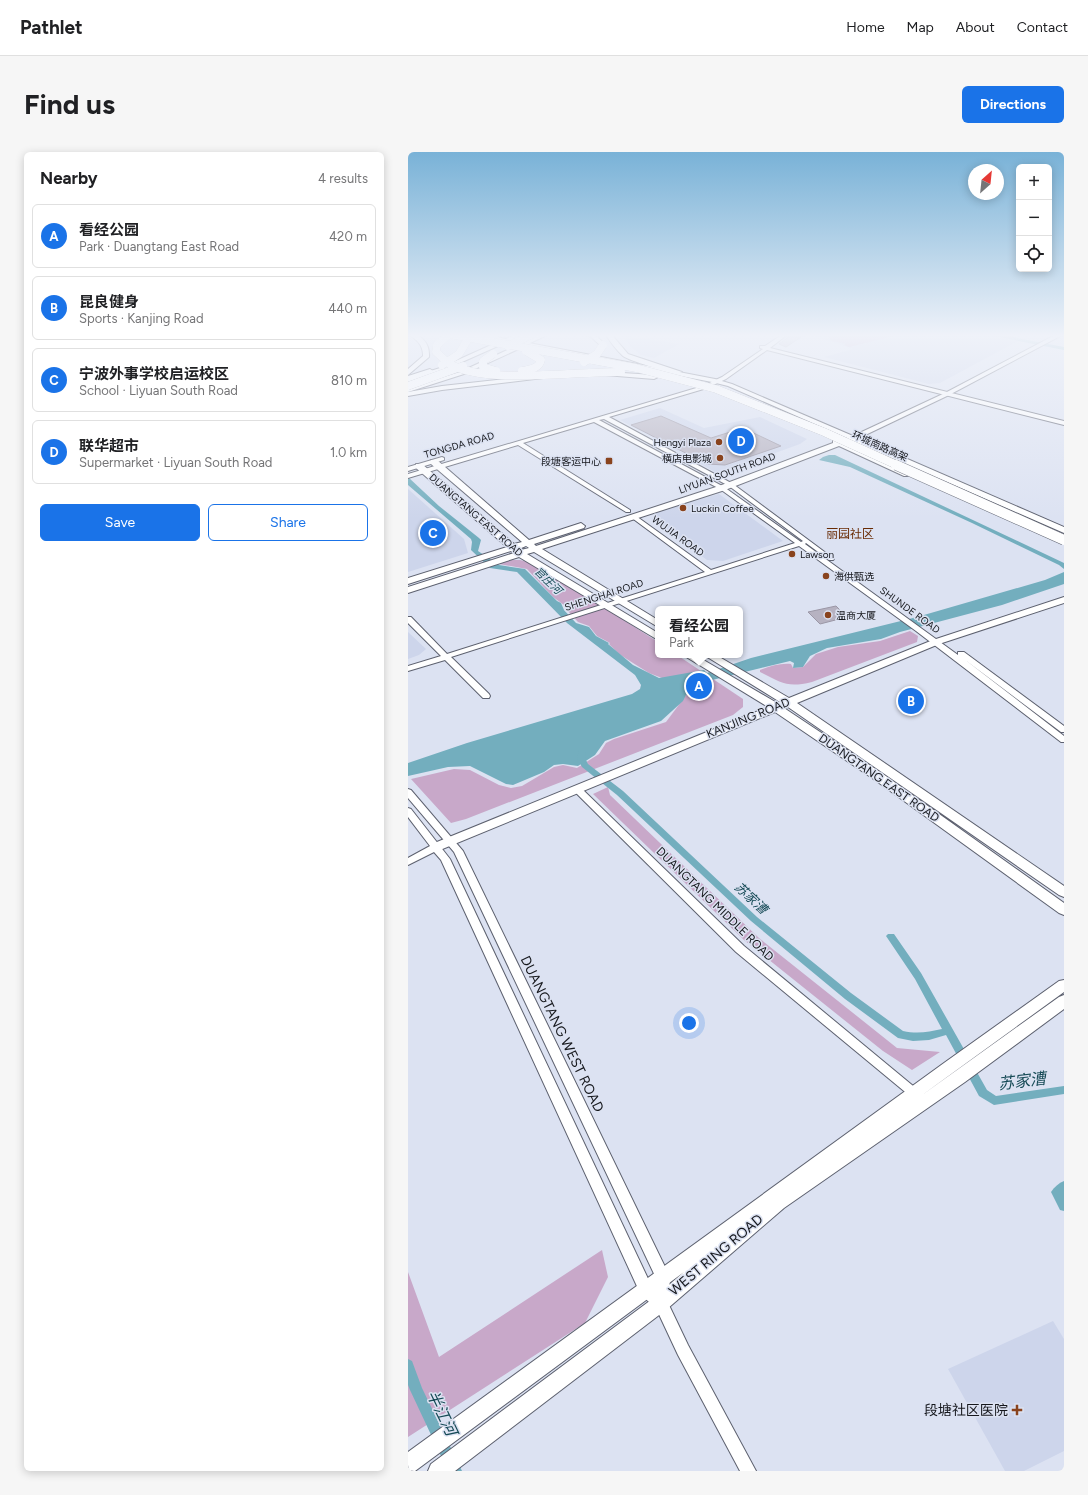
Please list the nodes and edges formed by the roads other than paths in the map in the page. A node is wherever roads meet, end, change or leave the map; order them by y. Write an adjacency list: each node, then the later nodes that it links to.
1 (659, 396): 22 (street, TONGDA ROAD)
2 (676, 396): 14 (street)
3 (732, 396): 12 (highway, bridge)
4 (733, 396): 20 (main road)
5 (737, 396): 12 (highway, 环城南路高架, bridge)
6 (741, 396): 12 (highway, 环城南路高架, bridge)
7 (743, 396): 12 (highway)
8 (752, 396): 18 (main road)
9 (931, 396): 13 (main road, LIYUAN SOUTH ROAD)
10 (934, 396): 19 (main road, LIYUAN SOUTH ROAD)
11 (965, 396): 16 (street)
12 (751, 400): 31 (highway, 环城南路高架); 32 (highway, 环城南路高架, bridge)
13 (885, 415)
14 (604, 417): 15 (street); 27 (street, SHUNDE ROAD)
15 (594, 420): 21 (street); 26 (street)
16 (1064, 422)
17 (853, 430): 18 (main road, LIYUAN SOUTH ROAD)
18 (843, 435): 19 (main road); 20 (main road, LIYUAN SOUTH ROAD)
19 (852, 439): 20 (main road, LIYUAN SOUTH ROAD); 30 (main road)
20 (835, 442): 27 (main road, LIYUAN SOUTH ROAD); 36 (main road)
21 (519, 443): 22 (street); 28 (street)
22 (436, 464): 23 (street); 34 (main road, DUANGTANG EAST ROAD)
23 (421, 468): 24 (street, TONGDA ROAD); 25 (street, TONGDA ROAD); 37 (main road, DUANGTANG EAST ROAD)
24 (408, 469)
25 (408, 476)
26 (714, 484): 27 (main road, LIYUAN SOUTH ROAD); 28 (main road, LIYUAN SOUTH ROAD)
27 (725, 484): 29 (main road, LIYUAN SOUTH ROAD); 33 (street, SHUNDE ROAD); 35 (street, SHUNDE ROAD)
28 (628, 511): 34 (main road, LIYUAN SOUTH ROAD)
29 (634, 517): 38 (main road, LIYUAN SOUTH ROAD); 40 (street, WUJIA ROAD)
30 (1064, 530)
31 (1064, 535)
32 (1064, 540)
33 (807, 541): 35 (street, SHENGHAI ROAD); 46 (street, SHUNDE ROAD)
34 (527, 543): 37 (main road, LIYUAN SOUTH ROAD); 38 (main road, DUANGTANG EAST ROAD)
35 (799, 544): 40 (street, SHENGHAI ROAD); 46 (street, SHUNDE ROAD)
36 (1064, 545)
37 (512, 547): 39 (main road, DUANGTANG EAST ROAD); 41 (main road, LIYUAN SOUTH ROAD)
38 (535, 549): 39 (main road, LIYUAN SOUTH ROAD); 44 (main road, DUANGTANG EAST ROAD)
39 (520, 554): 42 (main road, LIYUAN SOUTH ROAD); 45 (main road, DUANGTANG EAST ROAD)
40 (710, 572): 44 (street, SHENGHAI ROAD)
41 (408, 581)
42 (408, 590)
43 (1064, 600): 50 (main road, KANJING ROAD)
44 (618, 601): 45 (street, SHENGHAI ROAD); 48 (main road, DUANGTANG EAST ROAD)
45 (605, 605): 49 (main road, DUANGTANG EAST ROAD); 51 (street, SHENGHAI ROAD)
46 (907, 617): 50 (street, SHUNDE ROAD)
47 (408, 620): 51 (street)
48 (655, 622)
49 (655, 635)
50 (939, 640): 56 (main road, KANJING ROAD); 58 (street, SHUNDE ROAD); 59 (street, SHUNDE ROAD)
51 (445, 657): 54 (street, SHENGHAI ROAD); 55 (street)
52 (693, 658): 57 (main road, DUANGTANG EAST ROAD)
53 (714, 658): 56 (main road, DUANGTANG EAST ROAD)
54 (408, 669)
55 (486, 696)
56 (788, 702): 57 (main road, KANJING ROAD); 66 (main road, DUANGTANG EAST ROAD)
57 (775, 707): 60 (main road, KANJING ROAD); 67 (main road, DUANGTANG EAST ROAD)
58 (1064, 730)
59 (1064, 740)
60 (578, 790): 63 (main road, KANJING ROAD); 72 (street, DUANGTANG MIDDLE ROAD)
61 (408, 792): 63 (street, DUANGTANG WEST ROAD)
62 (408, 811): 64 (street)
63 (450, 841): 64 (main road, KANJING ROAD); 73 (street, DUANGTANG WEST ROAD)
64 (436, 847): 65 (street); 74 (street)
65 (408, 862)
66 (1064, 892)
67 (1064, 910)
68 (1064, 985): 70 (main road)
69 (1064, 1001): 70 (main road)
70 (987, 1049): 71 (main road)
71 (954, 1073): 72 (main road, WEST RING ROAD); 75 (main road, WEST RING ROAD)
72 (914, 1093): 73 (main road, WEST RING ROAD)
73 (663, 1278): 74 (main road, WEST RING ROAD); 75 (street)
74 (646, 1290): 75 (street); 76 (main road, WEST RING ROAD)
75 (661, 1303): 77 (main road, WEST RING ROAD); 78 (street)
76 (412, 1461)
77 (438, 1471)
78 (748, 1471)

